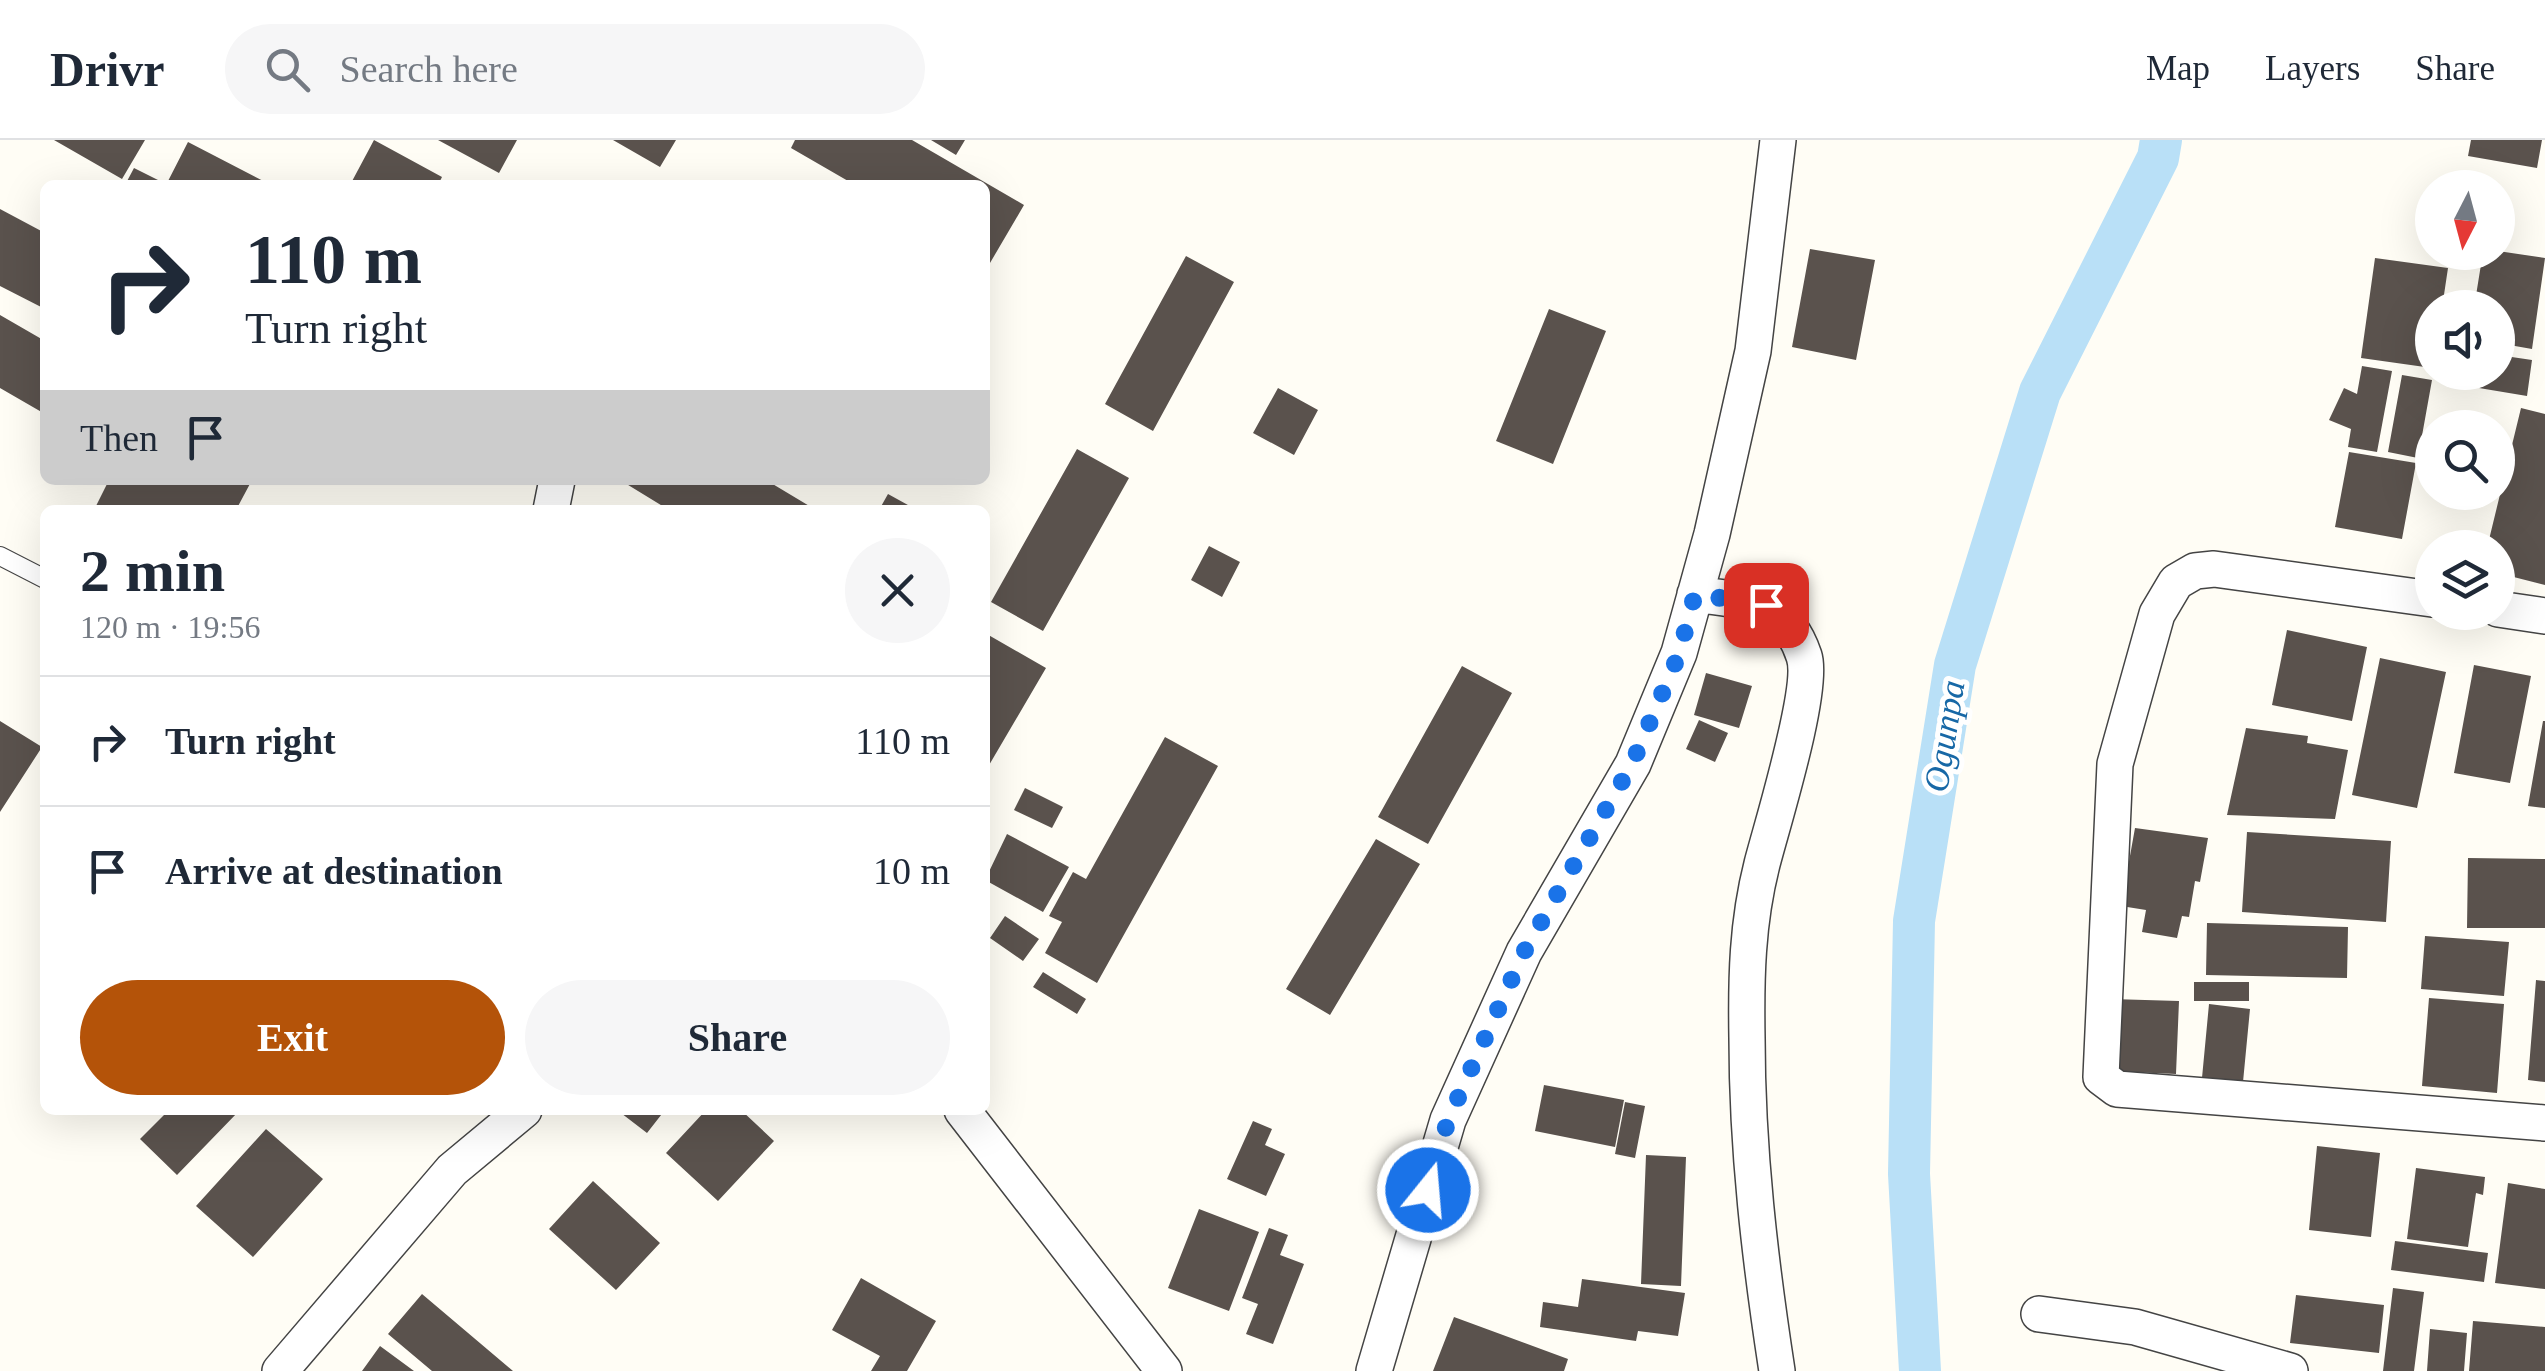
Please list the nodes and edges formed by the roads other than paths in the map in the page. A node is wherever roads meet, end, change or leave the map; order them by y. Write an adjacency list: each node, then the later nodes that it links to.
1 (1778, 140): 4 (street)
2 (0, 556): 3 (lane)
3 (40, 576)
4 (1695, 594): 14 (street); 15 (street)
5 (2415, 597): 10 (street)
6 (2515, 612): 7 (street)
7 (2545, 616)
8 (518, 1115): 12 (street)
9 (966, 1115): 13 (street)
10 (2545, 1123)
11 (2039, 1314): 16 (street)
12 (280, 1371)
13 (1164, 1371)
14 (1374, 1371)
15 (1776, 1371)
16 (2290, 1371)

